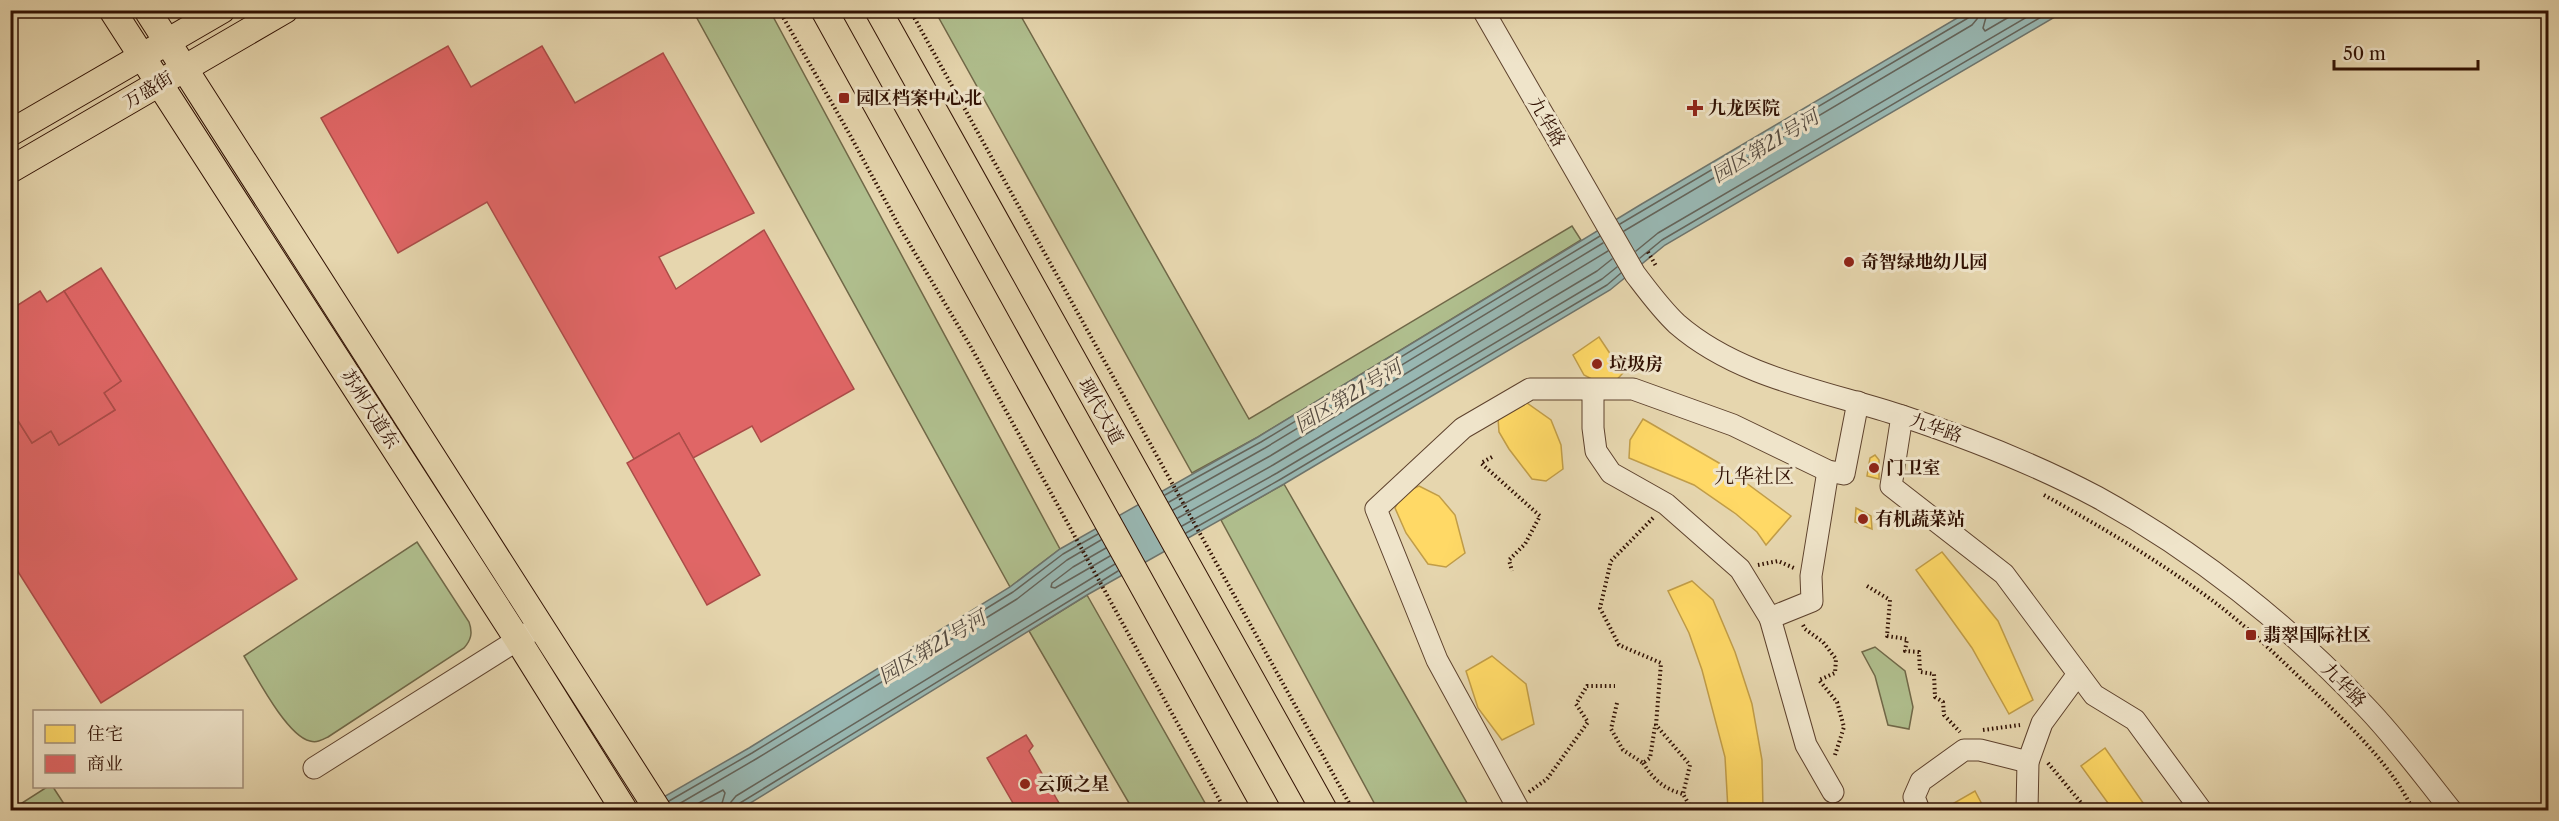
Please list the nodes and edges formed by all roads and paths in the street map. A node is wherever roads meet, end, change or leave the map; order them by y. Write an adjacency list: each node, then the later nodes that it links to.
1 (112, 10): 11 (main road, 苏州大道东)
2 (147, 10): 10 (main road, 苏州大道东)
3 (222, 10): 10 (main road, 万盛街)
4 (285, 10): 12 (main road, 万盛街)
5 (779, 10): 48 (path)
6 (824, 10): 49 (main road)
7 (878, 10): 23 (main road, 现代大道)
8 (910, 10): 23 (path)
9 (1483, 10): 17 (street, 九华路)
10 (167, 42): 11 (main road, 万盛街); 12 (main road, 苏州大道东)
11 (142, 56): 13 (main road, 苏州大道东); 14 (main road, 万盛街)
12 (183, 68): 13 (main road, 万盛街); 30 (main road, 苏州大道东)
13 (161, 84): 15 (main road, 万盛街); 31 (main road, 苏州大道东)
14 (10, 133)
15 (10, 170)
16 (1593, 390): 20 (street); 22 (street); 46 (street)
17 (1858, 402): 18 (street, 九华路); 20 (street)
18 (1902, 416): 32 (street); 58 (street, 九华路)
19 (1492, 457): 25 (path)
20 (1828, 471): 26 (street)
21 (2034, 489): 57 (path)
22 (1666, 504): 24 (street); 36 (path)
23 (1189, 543): 50 (main road, 现代大道); 51 (path)
24 (1740, 569): 26 (path); 29 (street)
25 (1512, 571)
26 (1811, 576): 28 (street)
27 (1867, 586): 38 (path)
28 (1798, 607): 29 (street); 41 (path)
29 (1770, 618): 43 (street)
30 (541, 625): 31 (street); 45 (main road, 苏州大道东)
31 (518, 640): 42 (street); 47 (main road, 苏州大道东)
32 (2078, 674): 35 (street); 56 (street)
33 (1615, 686): 46 (path)
34 (1617, 703): 40 (path)
35 (2042, 723): 37 (path); 39 (street)
36 (1656, 725): 40 (path); 44 (path)
37 (1978, 730)
38 (1969, 731)
39 (2030, 754): 53 (street); 54 (street); 55 (path)
40 (1643, 763): 44 (path)
41 (1838, 763)
42 (314, 768)
43 (1833, 792)
44 (1683, 794): 52 (path)
45 (653, 803)
46 (1517, 807)
47 (624, 810)
48 (1225, 810)
49 (1267, 810)
50 (1324, 810)
51 (1353, 810)
52 (1692, 810)
53 (1919, 810)
54 (2027, 810)
55 (2087, 810)
56 (2201, 810)
57 (2413, 810)
58 (2451, 810)

